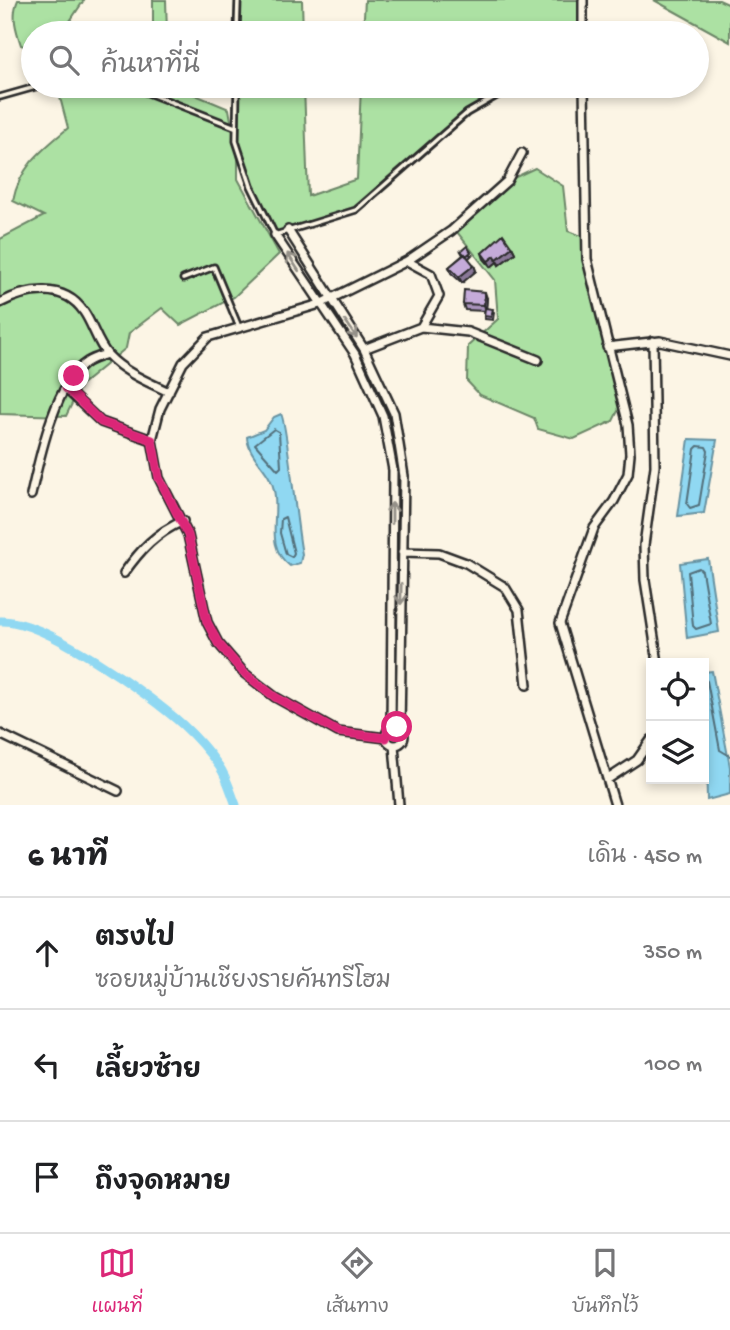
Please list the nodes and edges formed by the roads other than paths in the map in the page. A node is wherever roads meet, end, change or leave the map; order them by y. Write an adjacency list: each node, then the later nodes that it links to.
1 (238, 0): 3 (lane)
2 (583, 0): 4 (street)
3 (237, 21)
4 (583, 21)
5 (21, 91): 6 (lane)
6 (0, 97)
7 (160, 98): 11 (lane)
8 (237, 98): 11 (lane)
9 (493, 98): 13 (lane)
10 (584, 98): 23 (street)
11 (236, 128): 14 (lane)
12 (522, 153): 15 (street)
13 (288, 230): 14 (lane); 17 (street)
14 (275, 235): 19 (street, one-way to 14)
15 (407, 261): 17 (street); 20 (street)
16 (183, 279): 21 (lane)
17 (331, 298): 19 (street); 24 (street, one-way to 24)
18 (0, 303): 25 (street)
19 (320, 304): 21 (street); 26 (street)
20 (421, 327): 24 (street); 28 (street)
21 (239, 328): 30 (street)
22 (653, 341): 23 (street); 27 (street); 41 (street)
23 (607, 347): 49 (street)
24 (365, 349): 26 (lane); 31 (street)
25 (107, 354): 29 (street); 30 (street)
26 (355, 354): 32 (street)
27 (730, 356)
28 (538, 360)
29 (66, 388): 33 (street); 36 (street)
30 (169, 393): 33 (street)
31 (394, 413): 32 (lane); 34 (street)
32 (383, 416): 35 (street)
33 (152, 440): 37 (street)
34 (404, 476): 35 (lane); 38 (street)
35 (392, 477): 40 (street, one-way to 35)
36 (31, 495)
37 (183, 521): 39 (street); 46 (street)
38 (402, 552): 40 (street, one-way to 40); 42 (street)
39 (124, 573)
40 (396, 638): 43 (street); 44 (street)
41 (657, 658)
42 (527, 685)
43 (391, 728): 44 (street); 46 (street)
44 (400, 729): 47 (street)
45 (0, 734): 50 (street)
46 (386, 738): 47 (street)
47 (394, 745): 51 (street)
48 (646, 747): 49 (street)
49 (608, 779): 52 (street)
50 (118, 791)
51 (399, 805)
52 (615, 805)

